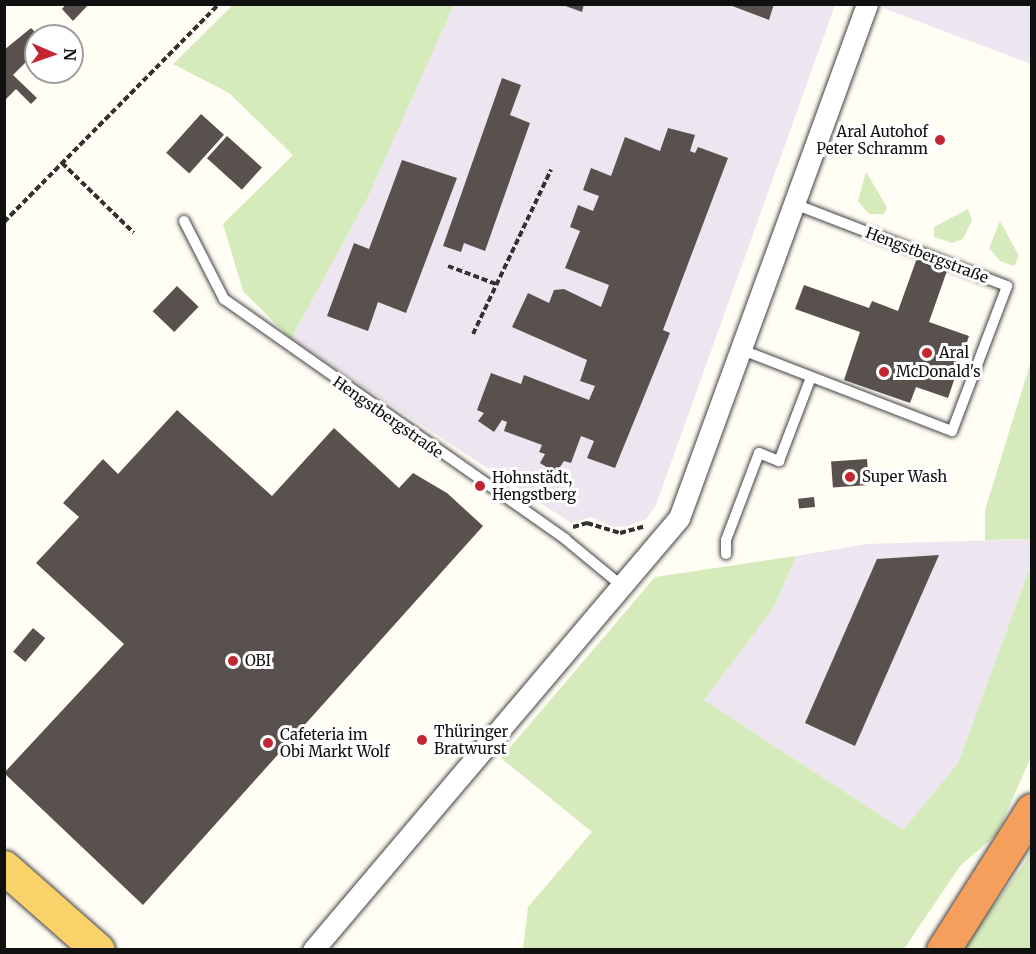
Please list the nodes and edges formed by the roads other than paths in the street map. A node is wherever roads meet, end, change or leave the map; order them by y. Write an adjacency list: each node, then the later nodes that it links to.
1 (867, 4): 2 (street)
2 (795, 204): 4 (street); 5 (lane, Hengstbergstraße)
3 (184, 221): 7 (lane, Hengstbergstraße)
4 (742, 350): 5 (lane, Hengstbergstraße); 7 (street)
5 (811, 377): 6 (lane)
6 (726, 554)
7 (622, 586): 11 (street)
8 (1032, 810): 12 (highway)
9 (4, 867): 10 (main road)
10 (98, 950)
11 (313, 950)
12 (943, 950)

